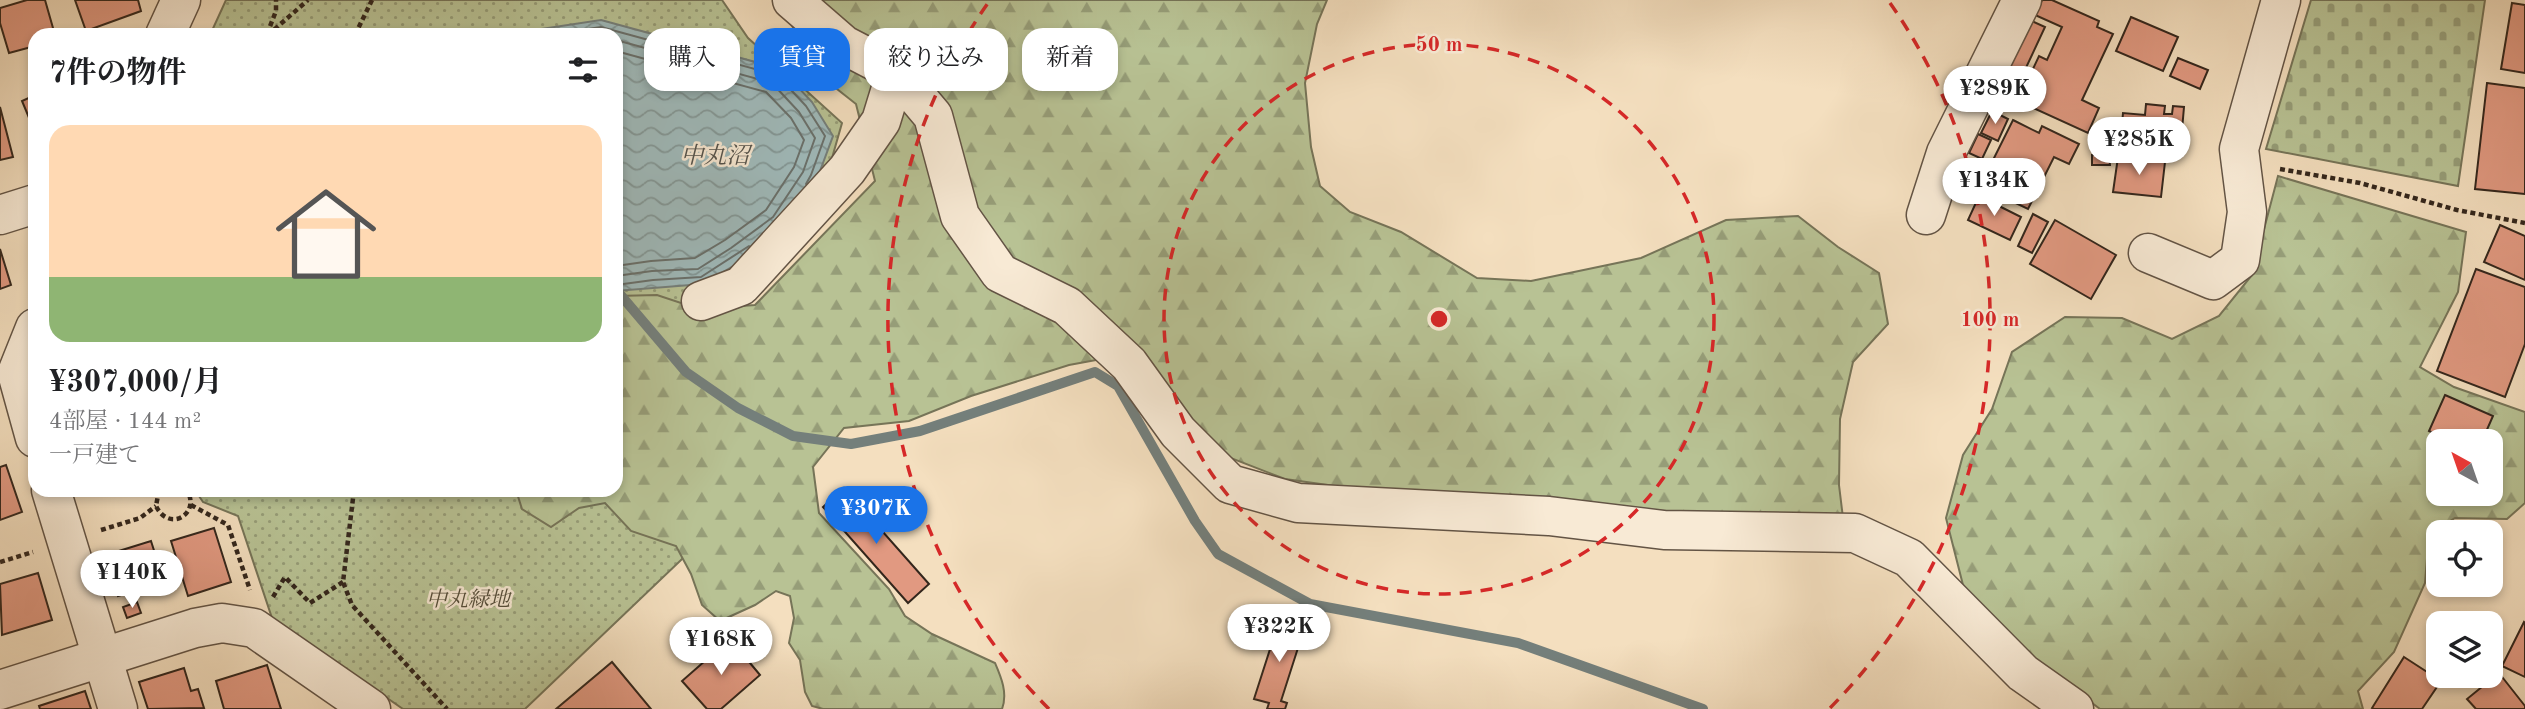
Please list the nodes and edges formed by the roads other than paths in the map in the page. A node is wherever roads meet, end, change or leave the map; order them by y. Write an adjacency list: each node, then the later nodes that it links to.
1 (181, 0): 5 (street)
2 (792, 0): 6 (street)
3 (2022, 0): 11 (street)
4 (2281, 0): 12 (street)
5 (168, 28)
6 (864, 56)
7 (890, 91): 13 (street)
8 (911, 91): 21 (street)
9 (28, 206): 10 (street)
10 (0, 215)
11 (1926, 215)
12 (2148, 253)
13 (701, 301)
14 (28, 346): 15 (street)
15 (22, 433)
16 (53, 497): 17 (street)
17 (101, 659): 18 (street); 19 (street); 20 (street)
18 (0, 690)
19 (118, 709)
20 (371, 709)
21 (2074, 709)

